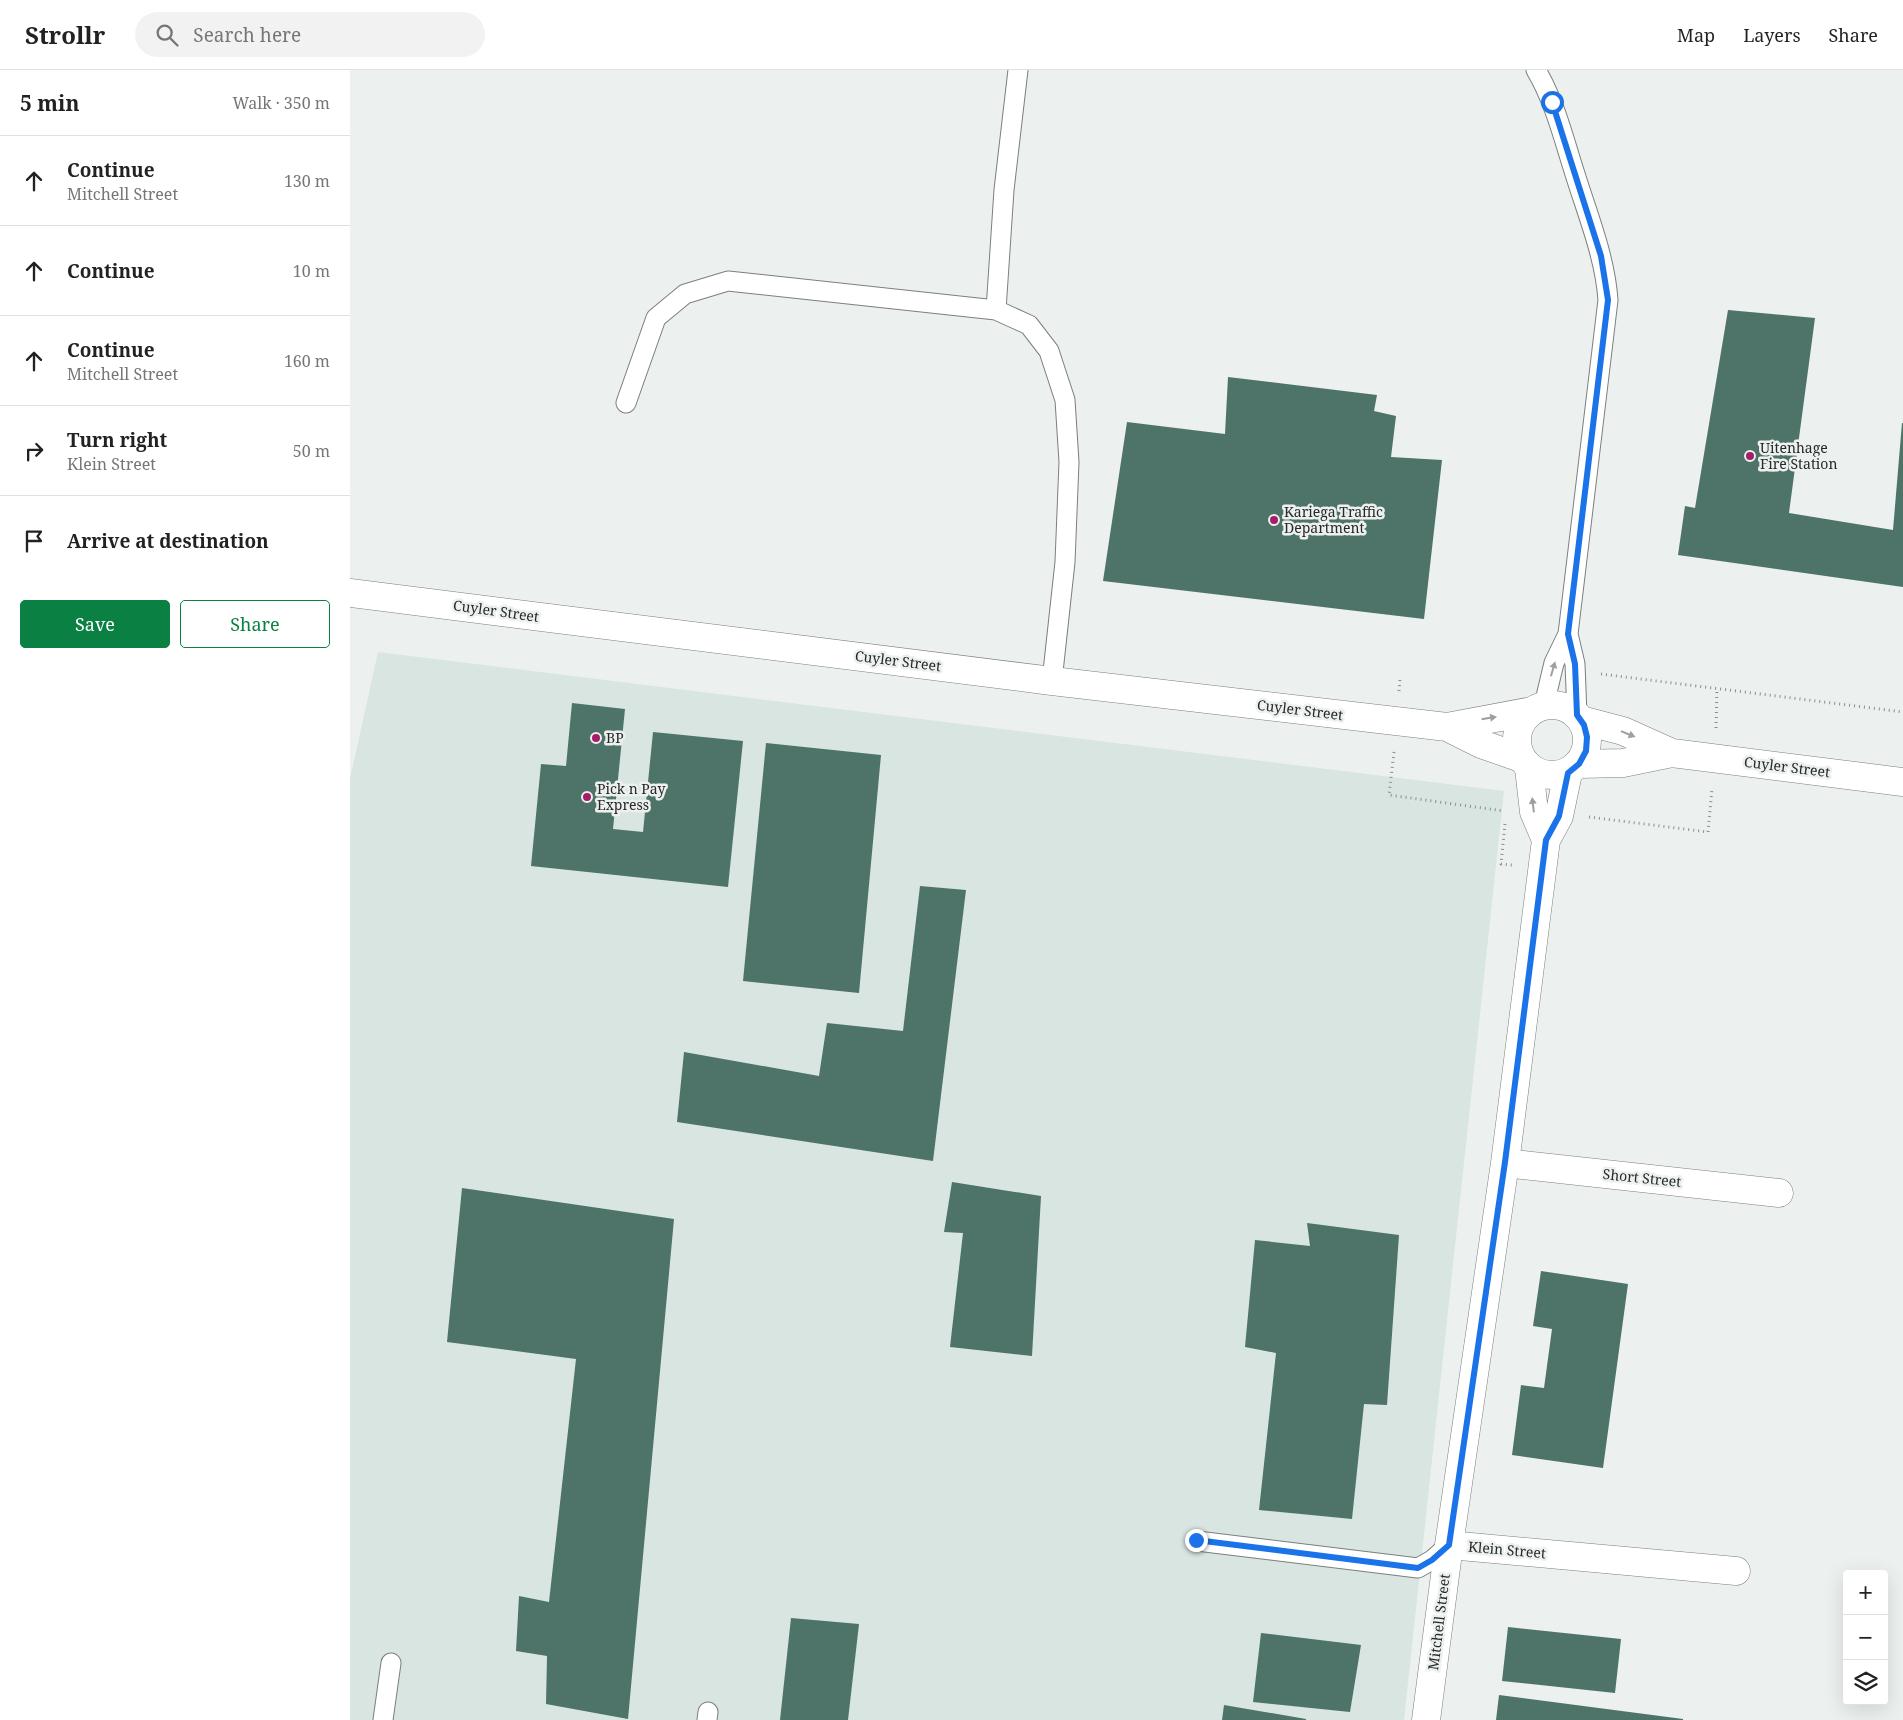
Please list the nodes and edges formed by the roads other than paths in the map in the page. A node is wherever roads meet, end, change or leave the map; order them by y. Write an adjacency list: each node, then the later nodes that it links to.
1 (1018, 70): 3 (lane)
2 (1536, 70): 6 (lane)
3 (996, 310): 4 (lane); 7 (lane)
4 (626, 403)
5 (350, 593): 7 (main road, Cuyler Street)
6 (1568, 634): 8 (lane, one-way to 6); 9 (lane)
7 (1052, 681): 10 (main road, Cuyler Street)
8 (1538, 708): 9 (main road); 10 (main road, Cuyler Street, one-way to 8); 12 (main road)
9 (1579, 718): 11 (main road, Cuyler Street, one-way to 11); 13 (main road)
10 (1446, 727): 12 (main road, Cuyler Street)
11 (1672, 753): 13 (main road, Cuyler Street); 14 (main road, Cuyler Street)
12 (1525, 763): 13 (main road); 15 (main road, one-way to 12)
13 (1574, 768): 15 (main road, Mitchell Street)
14 (1903, 782)
15 (1546, 840): 16 (main road, Mitchell Street)
16 (1505, 1162): 17 (main road, Short Street); 19 (main road, Mitchell Street)
17 (1779, 1193)
18 (1196, 1540): 19 (lane, Klein Street)
19 (1449, 1545): 20 (main road, Klein Street); 23 (main road, Mitchell Street)
20 (1736, 1571)
21 (390, 1663): 22 (lane)
22 (383, 1720)
23 (1426, 1720)

